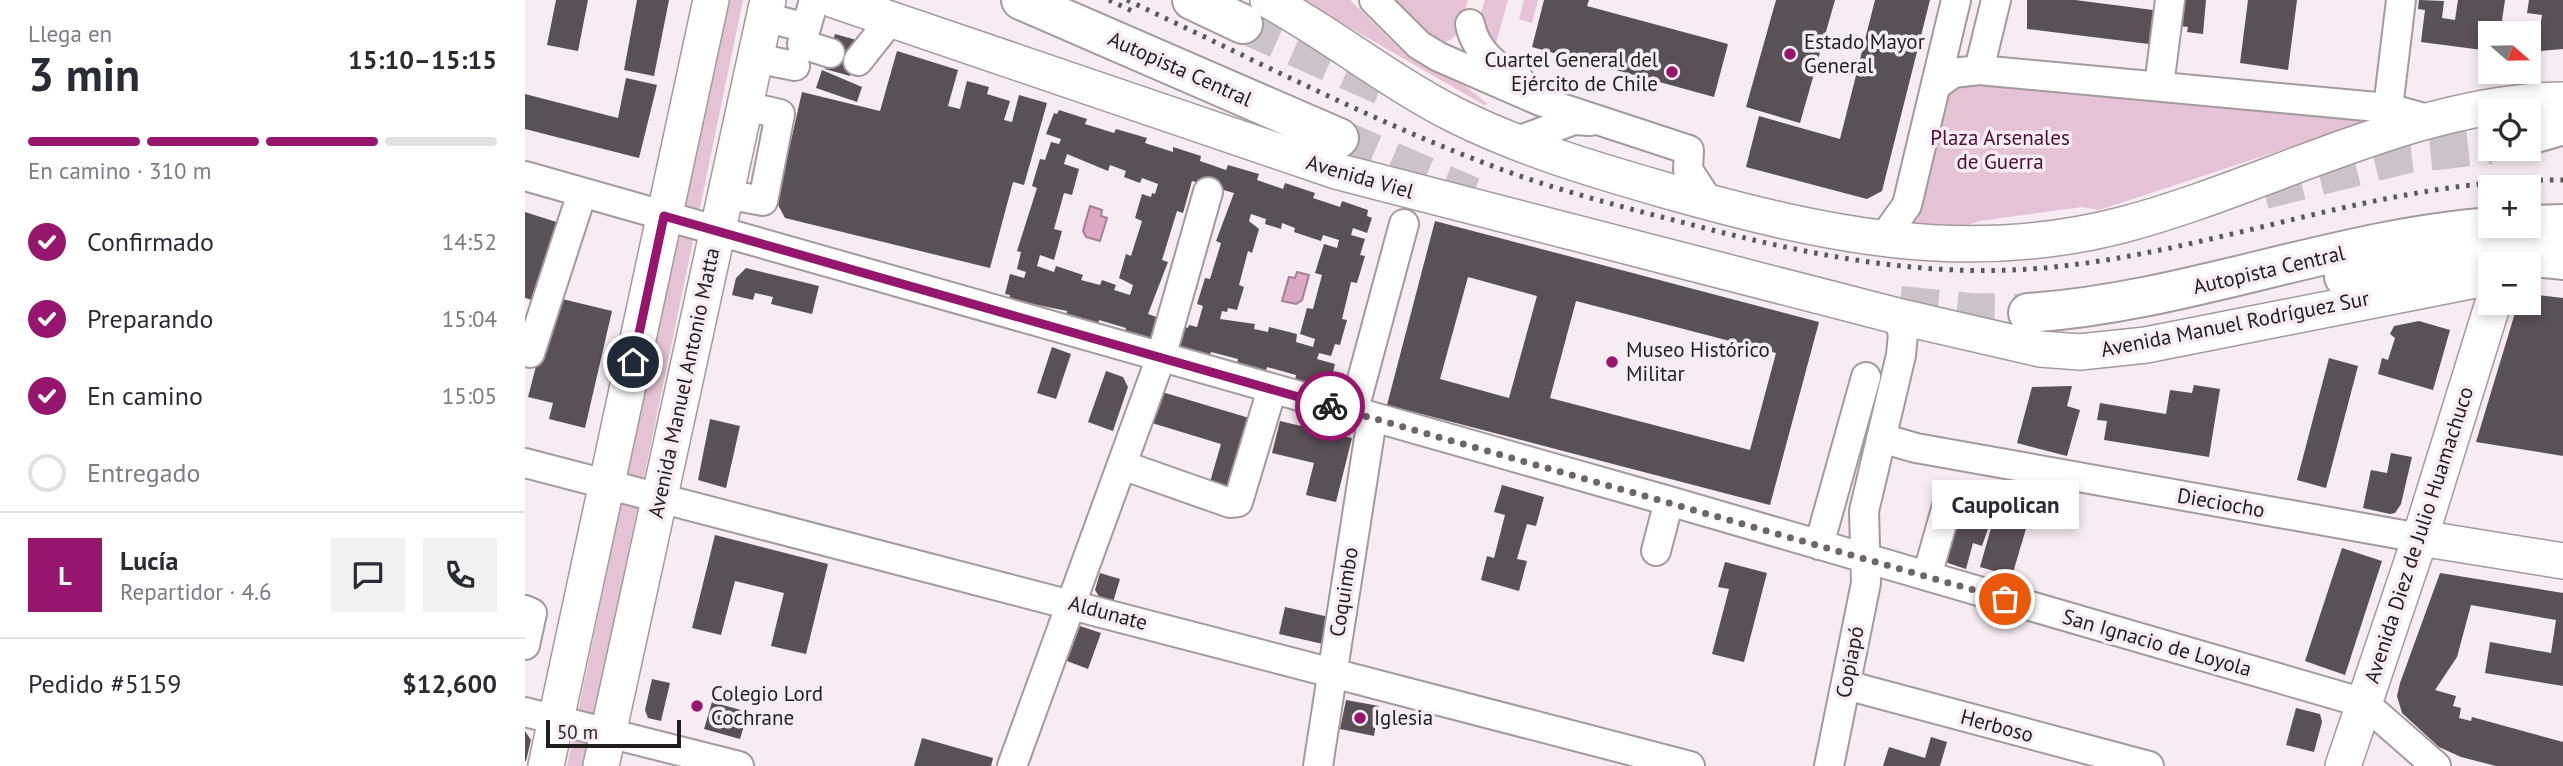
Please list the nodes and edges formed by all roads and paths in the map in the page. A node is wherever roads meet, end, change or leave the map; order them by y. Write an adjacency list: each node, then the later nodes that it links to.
1 (711, 0): 37 (main road)
2 (814, 0): 11 (street)
3 (834, 0): 14 (main road, Avenida Viel)
4 (1021, 0): 29 (highway, Autopista Central)
5 (1192, 0): 12 (highway)
6 (1374, 0): 15 (street)
7 (1957, 0): 20 (street)
8 (1996, 0): 19 (street)
9 (2170, 0): 21 (street)
10 (2401, 0): 23 (street)
11 (766, 9): 17 (main road, Avenida Manuel Antonio Matta)
12 (1255, 12): 30 (main road)
13 (1473, 12): 15 (street); 24 (street)
14 (892, 18): 18 (street); 51 (main road, Avenida Viel)
15 (1419, 45): 24 (street)
16 (812, 53): 17 (street)
17 (755, 58): 42 (main road, Avenida Manuel Antonio Matta)
18 (858, 61)
19 (1979, 70): 20 (street); 21 (street)
20 (1938, 84): 43 (street)
21 (2158, 86): 23 (street)
22 (2563, 100): 25 (main road)
23 (2388, 108): 25 (street)
24 (1571, 111): 26 (street)
25 (2431, 120): 43 (main road)
26 (1604, 123): 30 (street); 36 (street)
27 (2563, 125): 28 (highway)
28 (2541, 131)
29 (1339, 138)
30 (1515, 142): 36 (main road)
31 (2541, 144): 32 (highway)
32 (2563, 144)
33 (525, 176): 35 (street, San Ignacio de Loyola)
34 (1208, 191): 53 (street)
35 (582, 193): 37 (street, San Ignacio de Loyola); 52 (street)
36 (1709, 202): 43 (main road)
37 (664, 216): 42 (street, San Ignacio de Loyola); 60 (main road)
38 (1404, 224): 56 (street, Coquimbo)
39 (2563, 224): 40 (highway)
40 (2541, 225)
41 (2478, 228): 48 (highway, Autopista Central)
42 (717, 230): 53 (street, San Ignacio de Loyola); 61 (main road, Avenida Manuel Antonio Matta)
43 (1882, 240)
44 (2563, 260): 48 (highway)
45 (2541, 274): 46 (main road)
46 (2563, 275)
47 (2478, 278): 51 (main road, Avenida Manuel Rodríguez Sur)
48 (2116, 304): 49 (highway, Autopista Central)
49 (2028, 313)
50 (2489, 315): 64 (main road, Avenida Diez de Julio Huamachuco)
51 (1897, 316): 57 (street, Copiapó)
52 (530, 353)
53 (1161, 356): 55 (street, San Ignacio de Loyola); 59 (street)
54 (1866, 377): 65 (street)
55 (1272, 389): 56 (street, San Ignacio de Loyola); 59 (street)
56 (1362, 416): 62 (street, San Ignacio de Loyola); 73 (street, Coquimbo)
57 (1881, 438): 64 (street, Dieciocho); 67 (street, Copiapó)
58 (525, 463): 60 (street, Aldunate)
59 (1122, 465): 70 (street)
60 (606, 485): 61 (street, Aldunate); 76 (main road)
61 (660, 499): 70 (street, Aldunate); 77 (main road, Avenida Manuel Antonio Matta)
62 (1669, 501): 65 (street, San Ignacio de Loyola); 66 (street)
63 (1946, 509): 69 (street)
64 (2420, 538): 68 (main road, Dieciocho); 75 (main road, Avenida Diez de Julio Huamachuco)
65 (1819, 545): 67 (street, San Ignacio de Loyola)
66 (1656, 551)
67 (1866, 558): 69 (street, San Ignacio de Loyola); 74 (street, Copiapó)
68 (2563, 561)
69 (1927, 576): 75 (street, San Ignacio de Loyola)
70 (1072, 603): 73 (street, Aldunate); 80 (street)
71 (525, 610): 72 (street)
72 (525, 645)
73 (1332, 673): 81 (street, Coquimbo); 82 (street, Aldunate)
74 (1846, 685): 83 (street, Copiapó); 84 (street, Herboso)
75 (2364, 704): 85 (main road, Avenida Diez de Julio Huamachuco); 86 (street, San Ignacio de Loyola)
76 (540, 716): 77 (street); 78 (main road)
77 (605, 750): 79 (street)
78 (546, 766)
79 (739, 766)
80 (1012, 766)
81 (1318, 766)
82 (1690, 766)
83 (1829, 766)
84 (2148, 766)
85 (2343, 766)
86 (2436, 766)

